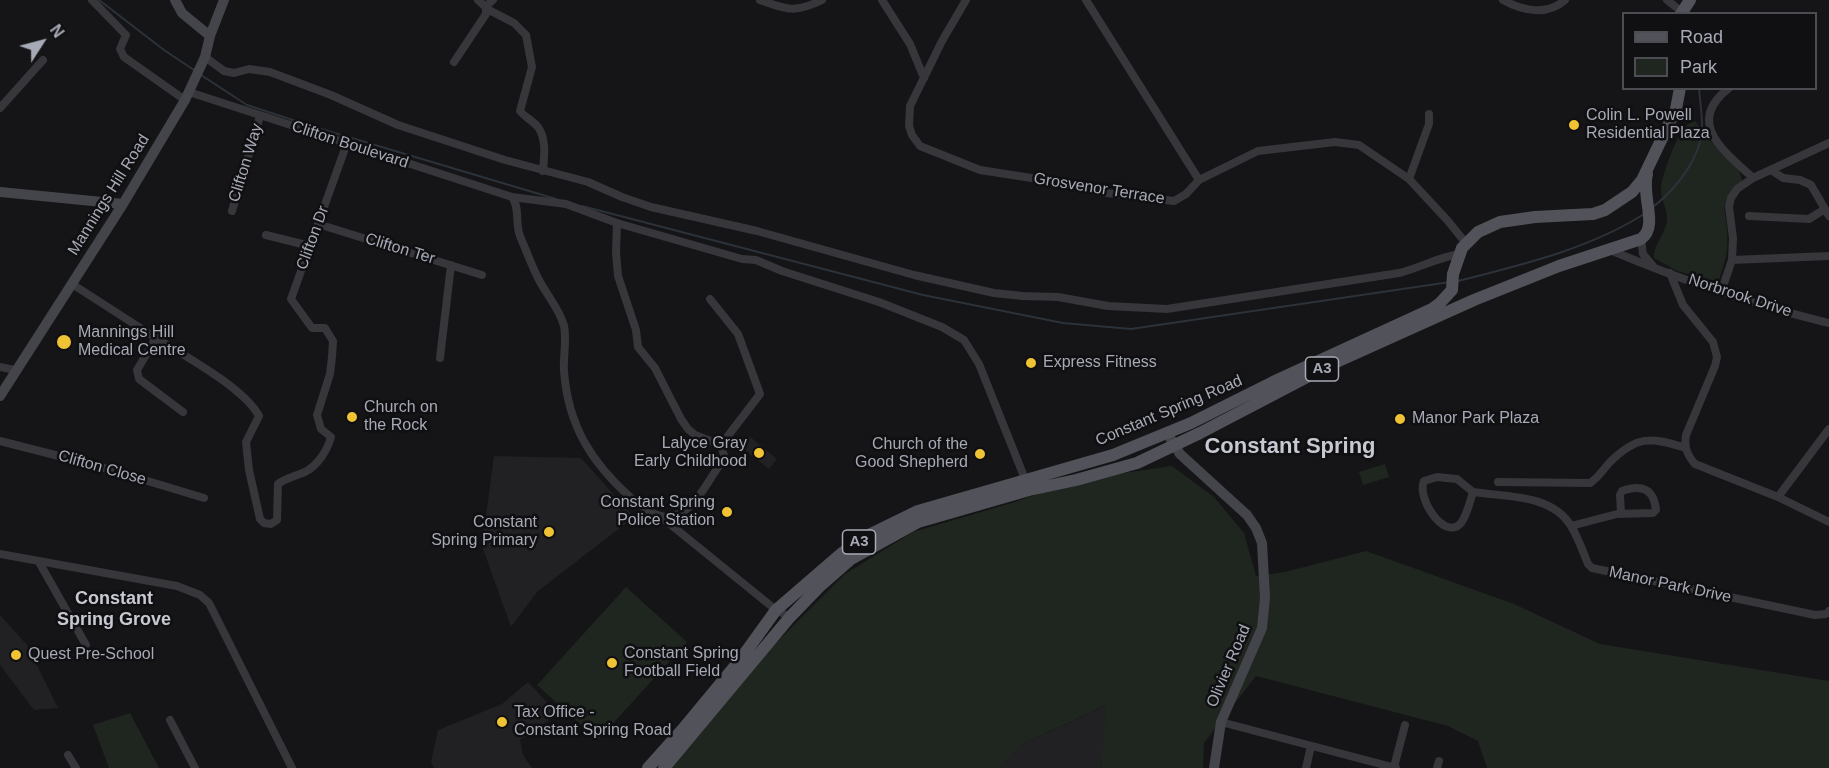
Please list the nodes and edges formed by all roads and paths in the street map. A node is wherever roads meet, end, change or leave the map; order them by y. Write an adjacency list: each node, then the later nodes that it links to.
1 (92, 0): 23 (street, Clifton Boulevard)
2 (175, 0): 16 (main road)
3 (224, 0): 16 (main road, Mannings Hill Road)
4 (478, 0): 14 (street)
5 (493, 0): 14 (street)
6 (760, 0): 7 (street)
7 (822, 0)
8 (882, 0): 20 (street)
9 (966, 0): 20 (street, Grosvenor Terrace)
10 (1086, 0): 34 (street)
11 (1503, 0): 12 (street)
12 (1565, 0)
13 (1667, 0): 15 (street)
14 (486, 6): 19 (street); 31 (street)
15 (1680, 12)
16 (210, 36): 17 (main road, Mannings Hill Road)
17 (205, 57): 23 (main road, Mannings Hill Road); 31 (street)
18 (43, 60): 24 (street)
19 (454, 62)
20 (924, 78): 34 (street, Grosvenor Terrace)
21 (1680, 90): 29 (main road)
22 (1727, 90): 32 (street)
23 (189, 93): 26 (street, Clifton Boulevard); 37 (main road, Mannings Hill Road)
24 (0, 108)
25 (1429, 114): 33 (street)
26 (260, 116): 27 (street, Clifton Boulevard); 40 (street, Clifton Way)
27 (346, 143): 36 (street, Clifton Boulevard); 44 (street, Clifton Dr)
28 (1829, 143): 30 (street)
29 (1652, 159): 38 (main road); 39 (main road)
30 (1771, 170): 32 (street); 41 (street)
31 (543, 171): 48 (street)
32 (1753, 178): 51 (street)
33 (1409, 179): 34 (street, Grosvenor Terrace); 48 (street, Grosvenor Terrace)
34 (1199, 180)
35 (0, 192): 37 (main road)
36 (512, 196): 43 (street, Clifton Boulevard); 80 (street)
37 (123, 204): 58 (main road, Mannings Hill Road)
38 (1647, 206): 39 (main road); 46 (main road)
39 (1611, 208): 48 (main road)
40 (232, 211)
41 (1827, 212): 42 (street)
42 (1749, 216)
43 (617, 223): 71 (street); 75 (street, Clifton Boulevard)
44 (318, 224): 47 (street, Clifton Dr); 52 (street, Clifton Ter)
45 (266, 235): 47 (street)
46 (1641, 239): 49 (main road, Constant Spring Road / A3); 54 (street)
47 (310, 246): 62 (street, Clifton Dr)
48 (1462, 248): 57 (main road)
49 (1609, 249): 53 (main road, Constant Spring Road / A3); 54 (street, Norbrook Drive)
50 (1829, 256): 51 (street)
51 (1732, 260): 59 (street)
52 (451, 265): 56 (street, Clifton Ter); 63 (street)
53 (1559, 266): 57 (main road); 72 (main road, Constant Spring Road / A3)
54 (1653, 266): 55 (street, Norbrook Drive)
55 (1670, 273): 59 (street, Norbrook Drive); 73 (street)
56 (482, 275)
57 (1452, 283): 69 (main road, Constant Spring Road / A3)
58 (72, 284): 62 (street); 65 (main road, Mannings Hill Road)
59 (1721, 292): 61 (street, Norbrook Drive)
60 (710, 299): 71 (street)
61 (1829, 322)
62 (156, 338): 67 (street)
63 (440, 358)
64 (0, 367): 65 (street)
65 (15, 370): 66 (main road, Mannings Hill Road)
66 (0, 396)
67 (183, 412)
68 (1829, 429): 77 (street)
69 (1167, 433): 72 (main road, Olivier Road); 75 (main road, Constant Spring Road / A3)
70 (0, 441): 78 (street, Clifton Close)
71 (721, 445): 80 (street)
72 (1174, 446): 75 (main road, Constant Spring Road / A3); 90 (main road, Olivier Road)
73 (1686, 448): 74 (street); 77 (street)
74 (1498, 482)
75 (1028, 485): 85 (main road, Constant Spring Road / A3); 87 (main road, Constant Spring Road / A3)
76 (1473, 492): 76 (street); 82 (street, Manor Park Drive)
77 (1778, 497): 81 (street)
78 (204, 498)
79 (1621, 513): 79 (street); 82 (street)
80 (660, 516): 85 (street)
81 (1829, 522)
82 (1571, 526): 86 (street, Manor Park Drive)
83 (0, 554): 84 (street)
84 (39, 562): 88 (street); 96 (street)
85 (776, 610): 87 (street); 97 (main road, Constant Spring Road / A3)
86 (1829, 611)
87 (790, 617): 98 (main road, Constant Spring Road / A3)
88 (86, 645)
89 (170, 720): 95 (street)
90 (1221, 722): 92 (street); 99 (main road, Olivier Road)
91 (1405, 724): 101 (street)
92 (1311, 746): 100 (street); 101 (street)
93 (68, 755): 94 (street)
94 (76, 768)
95 (195, 768)
96 (292, 768)
97 (648, 768)
98 (664, 768)
99 (1214, 768)
100 (1306, 768)
101 (1395, 768)

